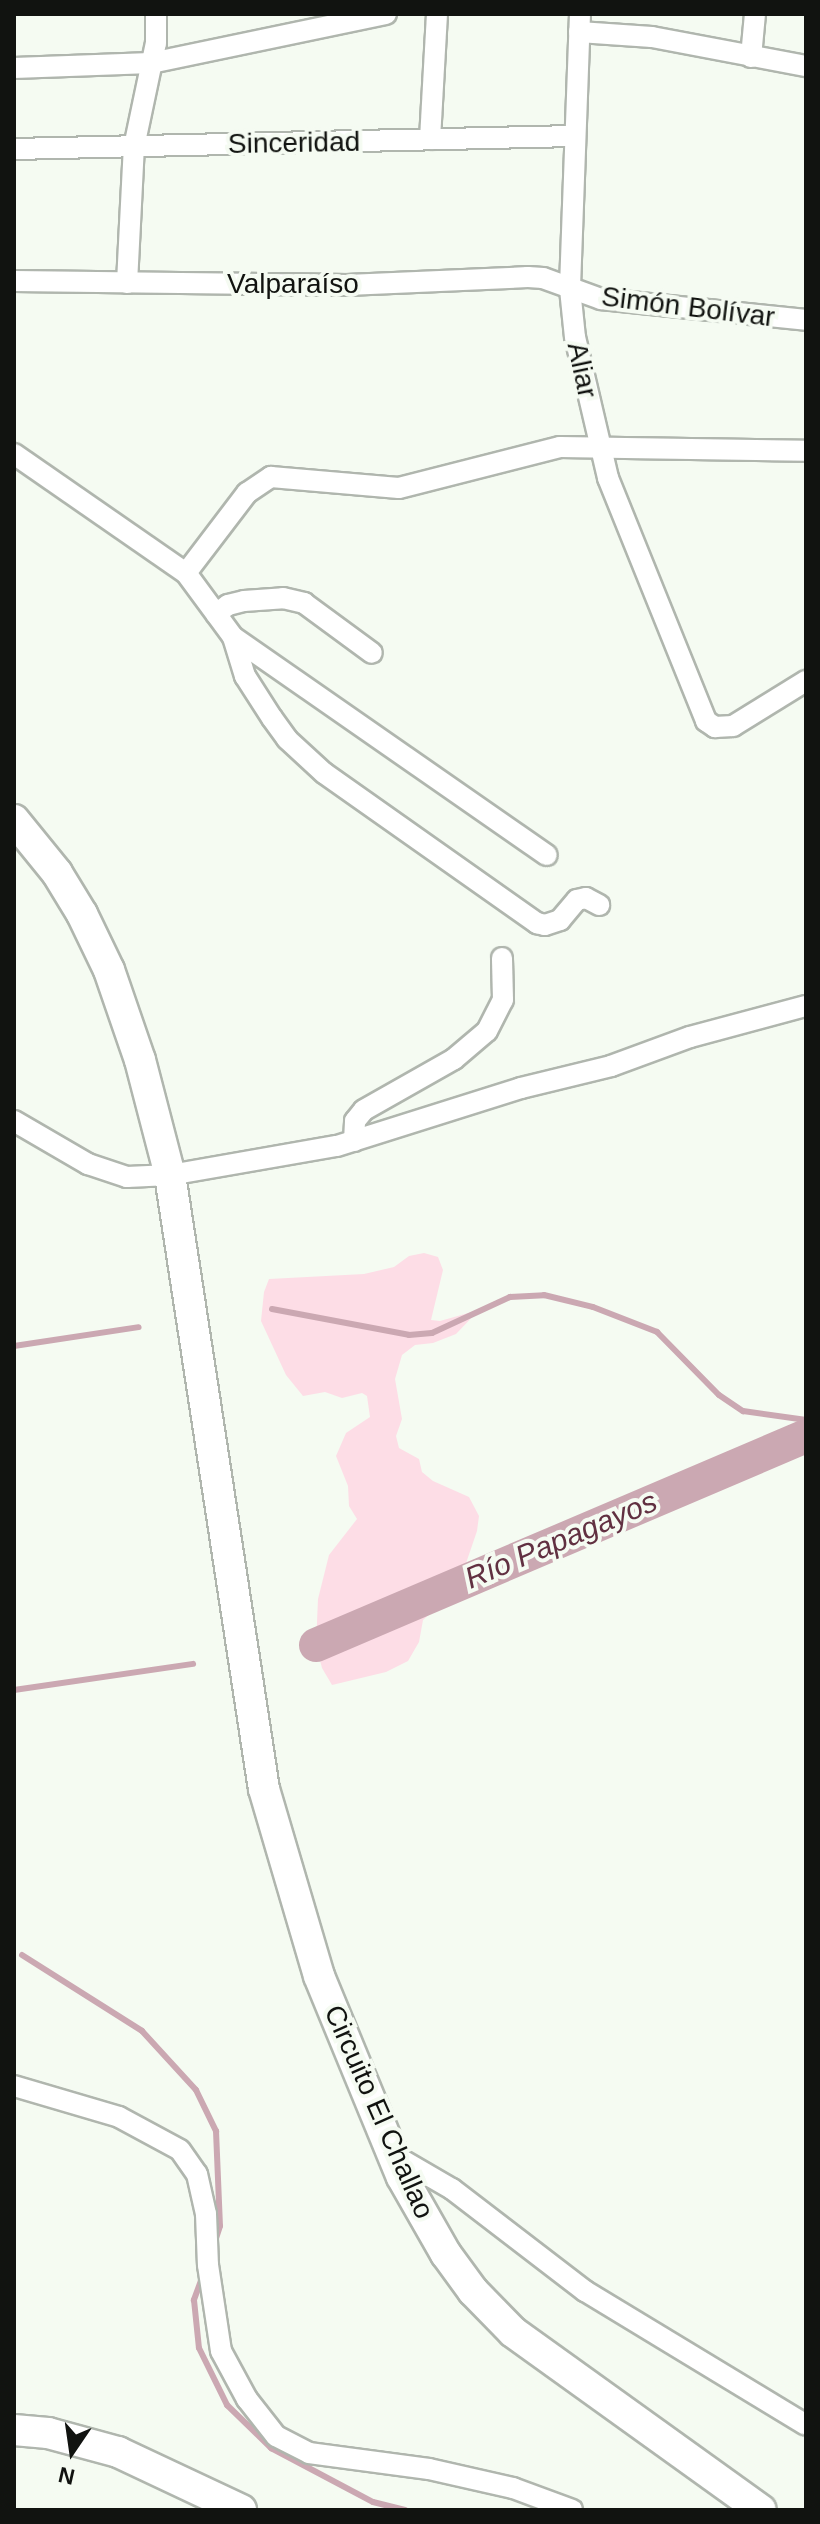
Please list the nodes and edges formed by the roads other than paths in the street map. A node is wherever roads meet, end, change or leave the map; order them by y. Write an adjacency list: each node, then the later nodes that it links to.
1 (156, 14): 7 (street)
2 (386, 14): 7 (street)
3 (437, 14): 11 (street)
4 (755, 14): 6 (street)
5 (579, 23): 6 (street); 10 (street, Aliar)
6 (751, 57): 8 (street)
7 (151, 63): 9 (street); 12 (street)
8 (806, 66)
9 (14, 68)
10 (575, 136): 11 (street, Sinceridad); 16 (street, Aliar)
11 (430, 139): 12 (street, Sinceridad)
12 (134, 147): 13 (street, Sinceridad); 15 (street)
13 (14, 149)
14 (14, 281): 15 (street, Valparaíso)
15 (127, 283): 16 (street, Valparaíso)
16 (570, 289): 17 (street, Simón Bolívar); 18 (street, Aliar)
17 (806, 320)
18 (598, 447): 19 (street); 21 (street); 25 (street, Aliar)
19 (806, 451)
20 (14, 454): 21 (street)
21 (186, 573): 22 (street)
22 (216, 614): 23 (street); 24 (street)
23 (233, 637): 27 (street); 28 (street)
24 (372, 653)
25 (806, 681)
26 (14, 820): 33 (main road, Circuito El Challao)
27 (547, 855)
28 (599, 905)
29 (502, 958): 32 (street)
30 (806, 1006): 32 (street)
31 (14, 1121): 33 (street)
32 (354, 1141): 33 (street)
33 (170, 1175): 35 (main road, Circuito El Challao)
34 (14, 2086): 39 (street)
35 (395, 2156): 36 (street); 40 (main road, Circuito El Challao)
36 (806, 2425)
37 (14, 2430): 38 (main road)
38 (241, 2510)
39 (572, 2510)
40 (761, 2510)

